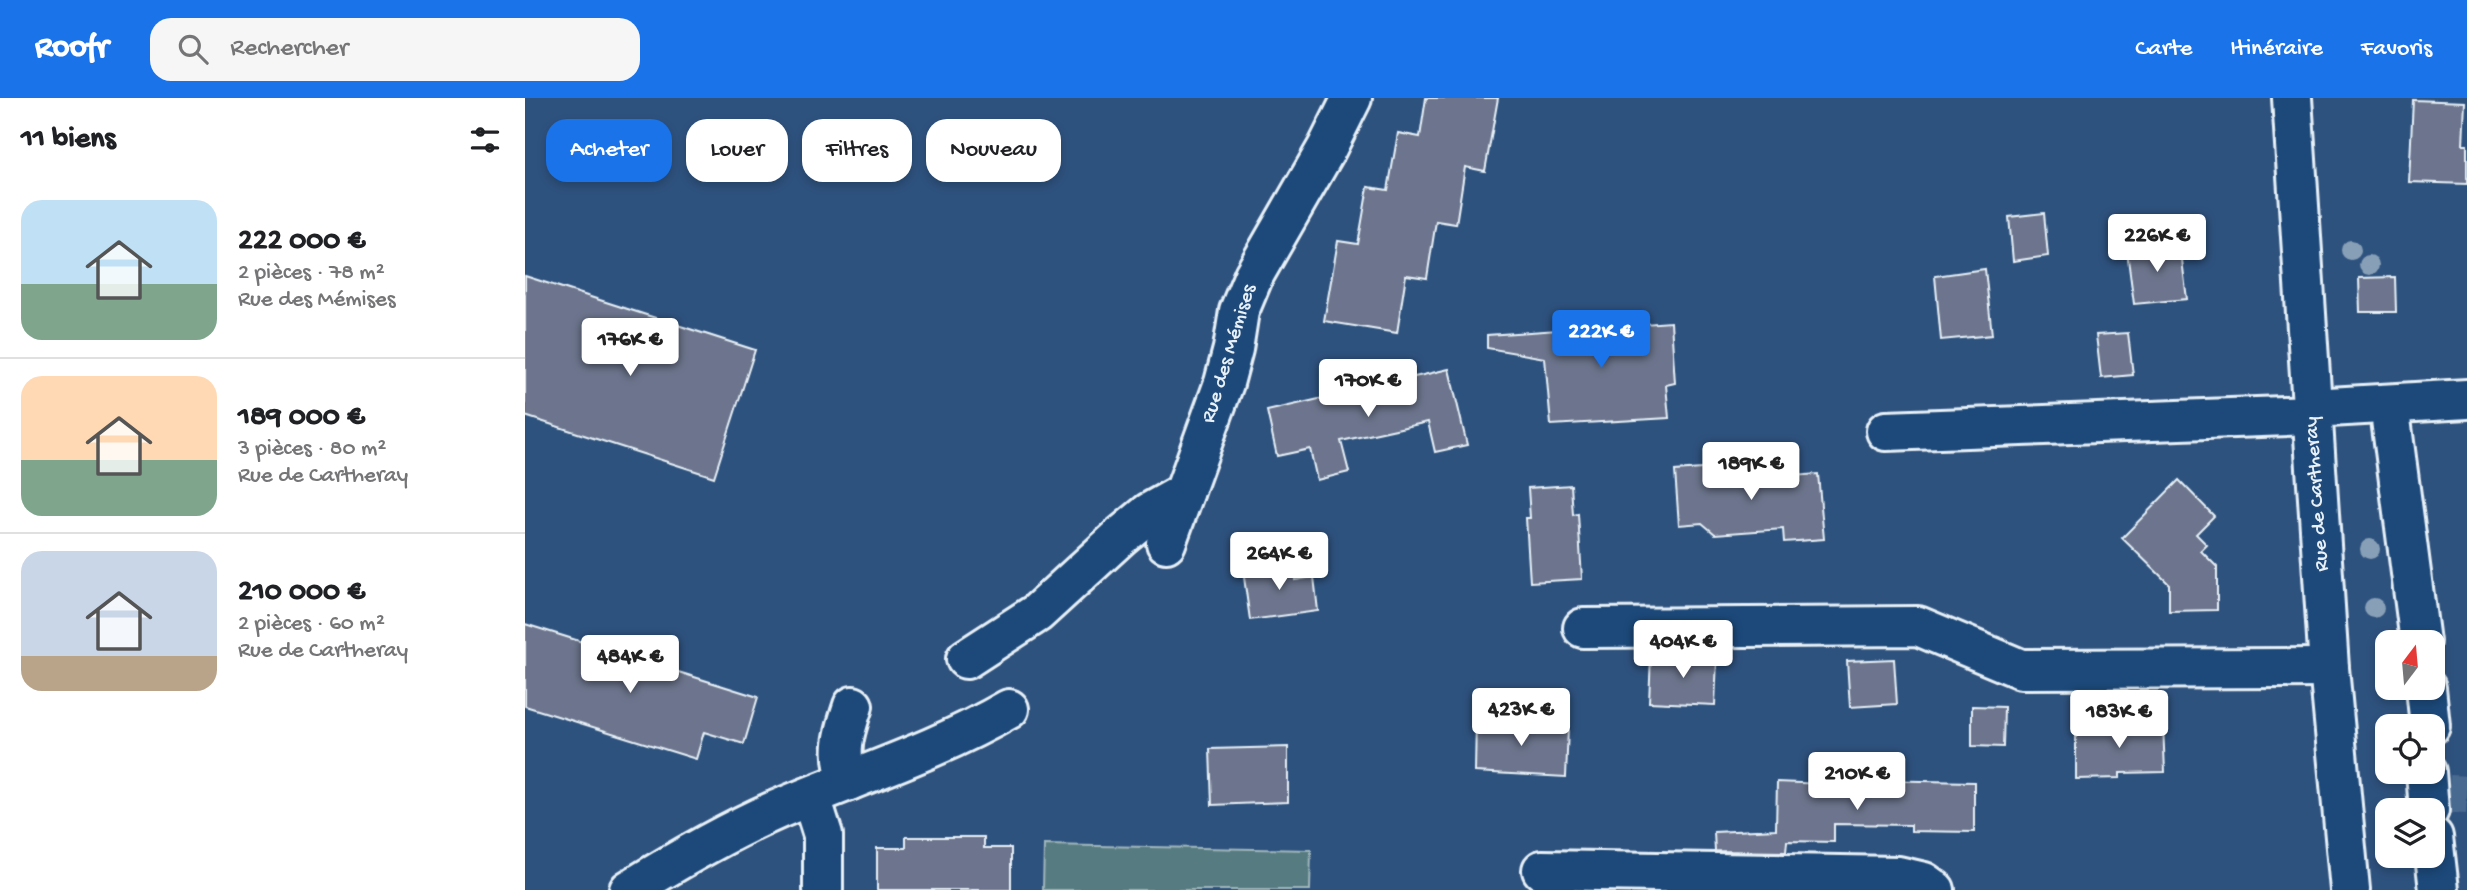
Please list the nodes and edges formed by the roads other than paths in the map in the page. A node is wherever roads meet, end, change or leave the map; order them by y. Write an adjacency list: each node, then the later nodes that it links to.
1 (1352, 98): 7 (street, Rue des Mémises)
2 (2292, 98): 5 (street, Rue de Cartheray)
3 (2389, 404): 4 (street); 5 (street); 10 (street)
4 (2459, 408)
5 (2313, 412): 6 (street); 12 (street, Rue de Cartheray)
6 (1886, 431)
7 (1184, 493): 8 (street, Rue des Mémises); 11 (street)
8 (1166, 543)
9 (1583, 628): 12 (street)
10 (2418, 630)
11 (966, 659)
12 (2329, 668): 22 (street, Rue de Cartheray)
13 (853, 706): 15 (street)
14 (1009, 709): 15 (street)
15 (849, 781): 16 (street)
16 (811, 797): 19 (street); 20 (street)
17 (2437, 868): 23 (street)
18 (1542, 870): 21 (street)
19 (629, 890)
20 (823, 890)
21 (1935, 890)
22 (2350, 890)
23 (2439, 890)

